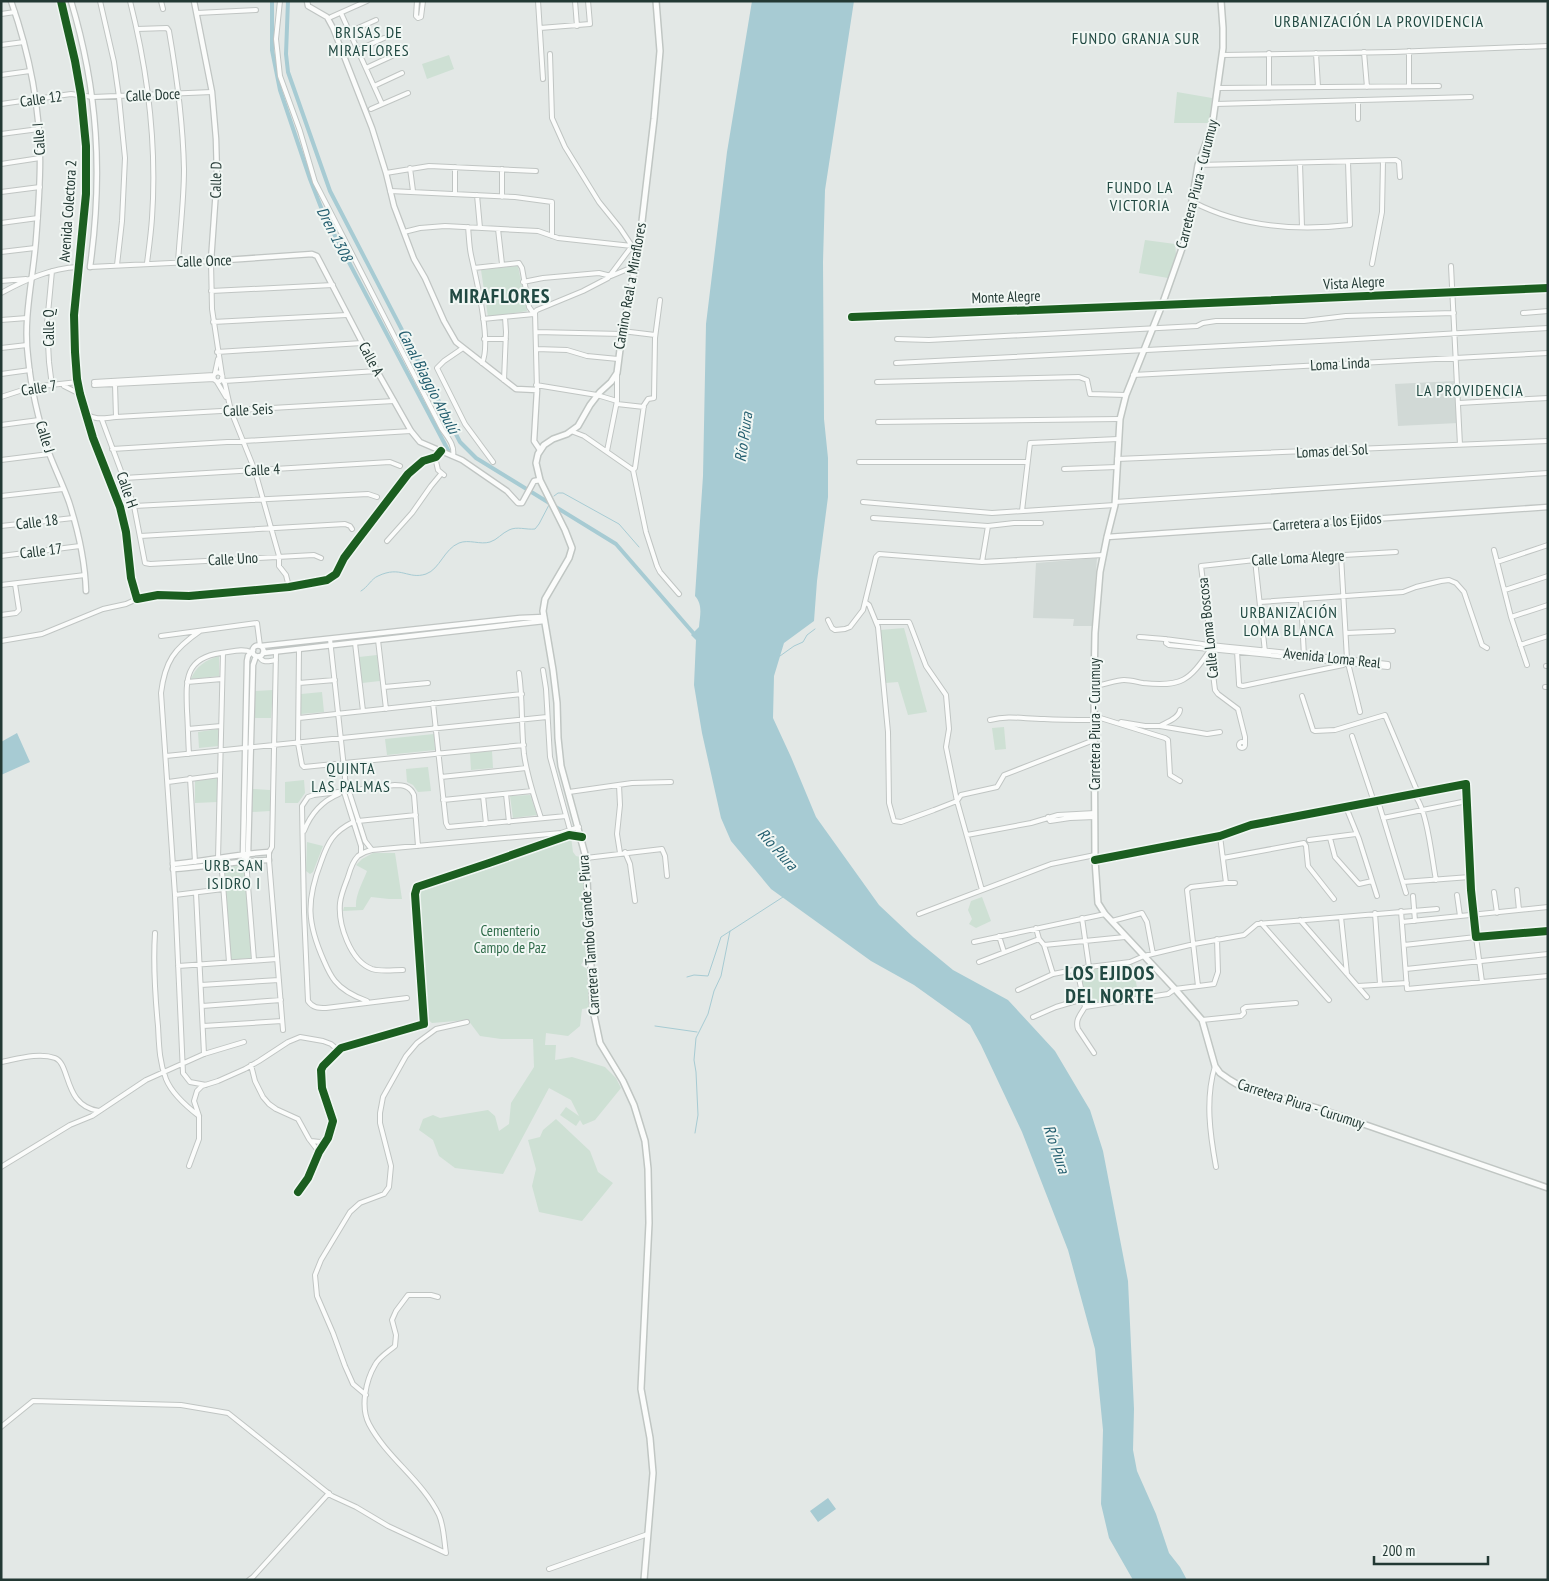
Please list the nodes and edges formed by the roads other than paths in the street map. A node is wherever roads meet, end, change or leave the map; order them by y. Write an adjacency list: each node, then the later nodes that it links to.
1 (11, 1): 20 (street, Calle I)
2 (61, 1): 57 (street, Avenida Colectora 2)
3 (71, 1): 59 (street, Avenida Colectora 2)
4 (100, 1): 60 (street)
5 (130, 1): 28 (street)
6 (160, 1): 18 (street)
7 (194, 1): 23 (street, Calle D)
8 (280, 1): 204 (street)
9 (307, 1): 81 (street)
10 (366, 1): 21 (street)
11 (417, 1): 12 (street)
12 (423, 1)
13 (538, 1): 27 (street)
14 (575, 1): 26 (street)
15 (588, 1): 26 (street)
16 (656, 1): 100 (main road, Camino Real a Miraflores)
17 (1221, 1): 40 (main road, Carretera Piura - Curumuy)
18 (162, 9)
19 (256, 10): 23 (street)
20 (15, 12): 22 (street); 31 (street, Calle I)
21 (341, 13): 24 (street); 29 (street)
22 (1, 14)
23 (197, 14): 54 (street, Calle D)
24 (331, 18)
25 (376, 20): 29 (street)
26 (577, 26): 27 (street)
27 (540, 28): 46 (street)
28 (137, 30): 56 (street); 58 (street)
29 (349, 32): 34 (street)
30 (384, 38): 34 (street)
31 (24, 42): 32 (street); 43 (street, Calle I)
32 (1, 45)
33 (1548, 46): 35 (street)
34 (358, 50): 42 (street)
35 (1409, 51): 36 (street); 48 (street)
36 (1364, 52): 38 (street); 52 (street)
37 (1269, 53): 38 (street); 40 (street); 50 (street)
38 (1316, 53): 51 (street)
39 (550, 54): 99 (street)
40 (1222, 55): 53 (main road, Carretera Piura - Curumuy)
41 (392, 56): 42 (street)
42 (366, 68): 47 (street)
43 (30, 71): 45 (street); 62 (street, Calle I)
44 (402, 73): 47 (street)
45 (1, 75)
46 (543, 79)
47 (374, 86): 65 (street)
48 (1409, 86): 49 (street); 52 (street)
49 (1439, 86)
50 (1269, 87): 51 (street); 53 (street)
51 (1318, 87): 52 (street)
52 (1367, 87)
53 (1218, 88): 66 (main road, Carretera Piura - Curumuy)
54 (212, 92): 56 (street, Calle Doce); 104 (street, Calle D)
55 (408, 93): 65 (street)
56 (179, 94): 58 (street, Calle Doce); 105 (street)
57 (81, 95): 59 (street, Calle 12); 62 (street, Calle 12); 112 (street, Avenida Colectora 2)
58 (149, 95): 60 (street, Calle Doce); 106 (street)
59 (93, 97): 60 (street, Calle Doce); 113 (street, Avenida Colectora 2)
60 (119, 97): 109 (street)
61 (1471, 97): 63 (street)
62 (35, 100): 64 (street, Calle 12); 69 (street, Calle I)
63 (1358, 100): 66 (street); 68 (street)
64 (1, 104)
65 (382, 104): 67 (street)
66 (1215, 104): 76 (main road, Carretera Piura - Curumuy)
67 (371, 110)
68 (1358, 119)
69 (39, 130): 70 (street); 71 (street, Calle I)
70 (1, 134)
71 (40, 158): 75 (street); 83 (street, Calle I)
72 (1383, 161): 73 (street); 82 (street); 108 (street)
73 (1348, 162): 74 (street); 94 (street)
74 (1300, 163): 76 (street); 94 (street)
75 (1, 164)
76 (1198, 165): 90 (main road, Carretera Piura - Curumuy)
77 (455, 167): 78 (street); 79 (street); 87 (street)
78 (410, 168): 81 (street); 86 (street)
79 (502, 169): 80 (street); 89 (street)
80 (536, 171)
81 (386, 173): 84 (street)
82 (1400, 177)
83 (40, 187): 85 (street); 91 (street, Calle I)
84 (390, 191): 86 (street); 97 (street)
85 (1, 192)
86 (413, 192): 87 (street)
87 (455, 193): 88 (street)
88 (477, 195): 89 (street); 95 (street)
89 (502, 197): 98 (street)
90 (1193, 202): 94 (street); 126 (main road, Carretera Piura - Curumuy)
91 (38, 218): 92 (street); 101 (street, Calle I)
92 (1, 223)
93 (468, 227): 95 (street); 97 (street); 114 (street)
94 (1302, 227)
95 (480, 228): 96 (street)
96 (498, 229): 98 (street); 107 (street)
97 (404, 232): 150 (street)
98 (552, 236): 99 (street)
99 (632, 246): 100 (street); 116 (street)
100 (639, 247): 110 (main road, Camino Real a Miraflores)
101 (35, 248): 102 (street); 117 (street, Calle I)
102 (1, 252)
103 (317, 256): 104 (street, Calle Once); 120 (street, Calle A)
104 (211, 261): 105 (street, Calle Once); 122 (street, Calle D)
105 (178, 262): 106 (street, Calle Once)
106 (147, 263): 109 (street, Calle Once)
107 (502, 264): 114 (street); 119 (street)
108 (1372, 264)
109 (117, 265): 113 (street, Calle Once)
110 (636, 266): 116 (street); 141 (main road, Camino Real a Miraflores)
111 (1452, 266): 123 (street)
112 (78, 267): 115 (street); 168 (street, Avenida Colectora 2)
113 (90, 267)
114 (474, 268): 135 (street)
115 (52, 271): 117 (street); 172 (street, Calle Q)
116 (611, 276): 119 (street); 130 (street)
117 (31, 279): 118 (street); 124 (street); 134 (street, Calle J)
118 (1, 281)
119 (523, 282): 130 (street)
120 (332, 285): 122 (street); 131 (street, Calle A)
121 (1548, 288): 123 (street, Vista Alegre)
122 (211, 291): 137 (street, Calle D)
123 (1453, 292): 126 (street, Vista Alegre); 128 (street)
124 (1, 293)
125 (660, 300): 143 (street)
126 (1162, 306): 133 (street, Monte Alegre); 138 (main road, Carretera Piura - Curumuy)
127 (1548, 311): 129 (street)
128 (1454, 313): 138 (street); 142 (street)
129 (1523, 313)
130 (534, 314): 132 (street); 140 (street)
131 (347, 315): 137 (street); 147 (street, Calle A)
132 (505, 317): 135 (street); 145 (street)
133 (852, 317)
134 (27, 318): 136 (street); 148 (street, Calle J)
135 (483, 319): 144 (street)
136 (1, 320)
137 (214, 322): 153 (street, Calle D)
138 (1154, 328): 146 (street); 152 (main road, Carretera Piura - Curumuy)
139 (1548, 328): 142 (street)
140 (536, 332): 141 (street); 151 (street)
141 (622, 333): 143 (street); 157 (main road, Camino Real a Miraflores)
142 (1456, 333): 152 (street); 155 (street)
143 (655, 335): 184 (street)
144 (484, 339): 145 (street); 158 (street)
145 (506, 339): 167 (street)
146 (897, 339)
147 (362, 343): 153 (street); 161 (street, Calle A)
148 (27, 344): 149 (street); 160 (street, Calle J)
149 (1, 348)
150 (463, 348): 158 (street); 208 (street)
151 (536, 349): 157 (street); 174 (street)
152 (1143, 351): 159 (street); 164 (main road, Carretera Piura - Curumuy)
153 (218, 352): 156 (street, Calle D)
154 (1548, 353): 155 (street, Loma Linda)
155 (1457, 358): 164 (street, Loma Linda); 183 (street)
156 (218, 359): 165 (street, Calle D); 166 (street, Calle D)
157 (618, 359): 162 (main road, Camino Real a Miraflores)
158 (482, 363): 167 (street)
159 (896, 363)
160 (30, 370): 163 (street); 173 (street, Calle J)
161 (377, 371): 166 (street); 181 (street, Calle A)
162 (616, 373): 176 (main road); 182 (street)
163 (1, 374)
164 (1133, 375): 177 (main road, Carretera Piura - Curumuy)
165 (215, 377): 166 (street); 166 (street); 170 (street); 170 (street); 180 (street, Calle D)
166 (223, 378): 180 (street, Calle D)
167 (504, 380): 174 (street)
168 (78, 382): 171 (street, Calle 7); 175 (street, Avenida Colectora 2)
169 (877, 382): 177 (street)
170 (115, 384): 187 (street)
171 (62, 385): 172 (street, Calle 7); 175 (street)
172 (52, 386): 173 (street, Calle 7)
173 (32, 387): 178 (street, Calle 7); 189 (street, Calle J)
174 (537, 387): 176 (street); 200 (street)
175 (80, 394): 186 (street, Avenida Colectora 2)
176 (597, 395): 182 (street); 194 (main road)
177 (1126, 395): 188 (main road, Carretera Piura - Curumuy)
178 (1, 397)
179 (1548, 398): 183 (street)
180 (227, 399): 185 (street, Calle D)
181 (394, 402): 185 (street, Calle Seis); 193 (street, Calle A)
182 (617, 402): 184 (street); 202 (street)
183 (1459, 403): 198 (street)
184 (644, 407): 214 (street)
185 (231, 411): 187 (street, Calle Seis); 196 (street, Calle D)
186 (85, 413): 190 (street); 261 (street, Avenida Colectora 2)
187 (116, 417): 190 (street, Calle Seis)
188 (1120, 418): 191 (street); 195 (main road, Carretera Piura - Curumuy)
189 (39, 420): 192 (street); 203 (street, Calle J)
190 (102, 420): 199 (street, Calle H)
191 (878, 422)
192 (1, 425)
193 (412, 431): 196 (street); 201 (street, Calle A)
194 (571, 431): 200 (main road); 202 (street)
195 (1118, 439): 206 (main road, Carretera Piura - Curumuy); 210 (street)
196 (243, 441): 199 (street); 215 (street, Calle D)
197 (1548, 441): 198 (street, Lomas del Sol)
198 (1460, 445): 206 (street, Lomas del Sol)
199 (112, 449): 217 (street, Calle H)
200 (540, 450): 218 (main road)
201 (439, 451): 204 (street, Calle A); 205 (street)
202 (607, 451): 214 (street)
203 (49, 454): 207 (street); 219 (street, Calle J)
204 (453, 456): 218 (street, Calle A)
205 (434, 457): 237 (street); 256 (street)
206 (1117, 459): 212 (main road, Carretera Piura - Curumuy)
207 (1, 460)
208 (493, 462)
209 (859, 462): 210 (street)
210 (1027, 462): 227 (street)
211 (400, 466): 215 (street, Calle 4)
212 (1116, 467): 213 (street); 224 (main road, Carretera Piura - Curumuy)
213 (1064, 468)
214 (633, 470): 259 (street)
215 (255, 471): 217 (street, Calle 4); 222 (street, Calle D)
216 (1548, 473): 224 (street)
217 (124, 478): 225 (street, Calle H)
218 (540, 480): 268 (main road, Carretera Tambo Grande - Piura)
219 (63, 489): 220 (street); 228 (street, Calle J)
220 (1, 496)
221 (377, 497): 222 (street)
222 (264, 500): 225 (street); 233 (street, Calle D)
223 (863, 502): 227 (street)
224 (1115, 504): 227 (street); 236 (main road, Carretera Piura - Curumuy)
225 (134, 506): 235 (street, Calle H)
226 (1548, 507): 236 (street, Carretera a los Ejidos)
227 (1022, 511)
228 (73, 518): 231 (street, Calle 18); 239 (street, Calle J)
229 (873, 518): 232 (street)
230 (1041, 523): 232 (street)
231 (1, 526)
232 (988, 526): 248 (street)
233 (272, 529): 234 (street); 235 (street); 244 (street, Calle D)
234 (352, 529)
235 (140, 536): 250 (street, Calle H)
236 (1107, 537): 242 (main road, Carretera Piura - Curumuy)
237 (387, 541)
238 (1548, 545): 249 (street)
239 (80, 546): 243 (street, Calle 17); 252 (street, Calle J)
240 (1494, 550): 249 (street)
241 (1396, 552): 245 (street, Calle Loma Alegre)
242 (1103, 555): 248 (street); 305 (main road, Carretera Piura - Curumuy)
243 (1, 556)
244 (279, 556): 246 (street, Calle Uno); 250 (street, Calle Uno); 256 (street, Calle D)
245 (1341, 556): 247 (street, Calle Loma Alegre); 260 (street)
246 (321, 558)
247 (1255, 560): 251 (street, Calle Loma Alegre); 264 (street)
248 (982, 562): 263 (street)
249 (1497, 562): 257 (street)
250 (145, 563)
251 (1201, 566): 284 (street, Calle Loma Boscosa)
252 (86, 575): 254 (street); 258 (street, Calle J)
253 (1548, 576): 257 (street)
254 (15, 584): 255 (street); 266 (street)
255 (1, 586)
256 (289, 587): 261 (street)
257 (1505, 590): 267 (street)
258 (86, 591)
259 (679, 594)
260 (1344, 597): 262 (street); 273 (street); 286 (street)
261 (137, 599): 279 (street)
262 (1301, 600): 264 (street); 294 (street)
263 (865, 602): 269 (street); 270 (street)
264 (1260, 602): 292 (street)
265 (1548, 605): 267 (street)
266 (1, 615)
267 (1511, 617): 281 (street)
268 (544, 619): 277 (street); 278 (street); 351 (main road, Carretera Tambo Grande - Piura)
269 (828, 620)
270 (877, 622): 356 (street); 356 (street)
271 (200, 631): 274 (street); 282 (street); 337 (street)
272 (1393, 631): 273 (street)
273 (1346, 634): 296 (street)
274 (161, 636)
275 (1548, 636): 281 (street)
276 (1139, 637): 284 (street, Avenida Loma Real)
277 (330, 639): 282 (street); 283 (street)
278 (378, 640): 280 (street); 306 (street)
279 (1, 641)
280 (355, 643): 283 (street); 312 (street)
281 (1520, 645): 297 (street)
282 (260, 646): 288 (street); 293 (street)
283 (331, 646): 287 (street); 301 (street)
284 (1210, 647): 285 (street, Avenida Loma Real); 290 (street, Avenida Loma Real); 305 (street); 330 (street, Calle Loma Boscosa)
285 (1237, 647): 290 (street); 292 (street, Avenida Loma Real)
286 (1487, 648)
287 (299, 649): 289 (street); 303 (street)
288 (252, 651): 291 (street); 293 (street); 333 (street)
289 (276, 652): 293 (street); 295 (street)
290 (1237, 652): 292 (street, Avenida Loma Real); 296 (street)
291 (223, 653): 300 (street); 302 (street)
292 (1265, 653): 294 (street, Avenida Loma Real)
293 (259, 655): 295 (street); 333 (street)
294 (1304, 656): 296 (street, Avenida Loma Real)
295 (276, 660): 331 (street)
296 (1348, 661): 296 (street, Avenida Loma Real); 313 (street)
297 (1527, 666)
298 (543, 670): 315 (street)
299 (519, 672): 307 (street)
300 (222, 679): 302 (street); 321 (street)
301 (335, 680): 303 (street); 314 (street)
302 (187, 682): 324 (street)
303 (299, 683): 316 (street)
304 (428, 683): 306 (street)
305 (1094, 686): 317 (main road, Carretera Piura - Curumuy)
306 (384, 687): 310 (street)
307 (522, 694): 309 (street); 318 (street)
308 (1302, 696): 353 (street)
309 (433, 703): 310 (street); 323 (street)
310 (386, 709): 312 (street)
311 (1180, 710): 322 (street)
312 (363, 711): 314 (street)
313 (1360, 712)
314 (338, 714): 316 (street); 327 (street)
315 (547, 717): 318 (street); 363 (street)
316 (299, 718): 329 (street)
317 (1094, 718): 319 (street); 320 (street); 328 (main road, Carretera Piura - Curumuy)
318 (523, 720): 323 (street); 332 (street)
319 (990, 720)
320 (1107, 720): 322 (street); 344 (street)
321 (221, 726): 324 (street); 334 (street)
322 (1160, 726): 325 (street)
323 (435, 728): 327 (street); 336 (street)
324 (188, 729): 335 (street)
325 (1220, 732)
326 (1352, 736): 357 (street)
327 (341, 738): 329 (street); 338 (street)
328 (1094, 740): 356 (street); 362 (main road, Carretera Piura - Curumuy)
329 (298, 743): 331 (street); 338 (street)
330 (1243, 743)
331 (274, 745): 333 (street); 381 (street)
332 (524, 745): 336 (street); 339 (street)
333 (248, 748): 334 (street); 383 (street)
334 (220, 751): 335 (street); 340 (street)
335 (188, 754): 337 (street)
336 (438, 754): 338 (street); 342 (street)
337 (166, 756): 345 (street)
338 (343, 764): 341 (street)
339 (526, 768): 342 (street); 349 (street)
340 (220, 775): 343 (street); 385 (street)
341 (345, 777): 348 (street); 350 (street)
342 (441, 777): 355 (street)
343 (190, 778): 345 (street); 391 (street)
344 (1180, 781)
345 (168, 782): 393 (street)
346 (671, 782): 347 (street)
347 (619, 785): 351 (street); 382 (street)
348 (350, 791): 350 (street); 361 (street); 366 (street)
349 (532, 791): 352 (street); 364 (street)
350 (344, 792): 367 (street); 372 (street); 372 (street)
351 (569, 792): 370 (main road, Carretera Tambo Grande - Piura)
352 (506, 794): 354 (street); 368 (street)
353 (1415, 794): 357 (street); 358 (street); 360 (street)
354 (483, 796): 355 (street); 369 (street)
355 (443, 800): 369 (street)
356 (957, 801): 374 (street)
357 (1376, 801): 359 (street); 365 (street)
358 (1467, 801): 360 (street); 396 (street)
359 (1346, 807): 373 (street); 375 (street)
360 (1423, 809): 365 (street); 399 (street)
361 (416, 815): 366 (street); 379 (street)
362 (1095, 815): 374 (street); 387 (main road, Carretera Piura - Curumuy)
363 (566, 816): 364 (street); 371 (street)
364 (541, 818): 368 (street)
365 (1383, 818): 400 (street)
366 (358, 821): 380 (street)
367 (353, 822): 384 (street); 397 (street)
368 (509, 822): 369 (street)
369 (486, 824)
370 (579, 827): 371 (street); 376 (main road, Carretera Tambo Grande - Piura)
371 (570, 830): 379 (street)
372 (303, 833): 395 (street)
373 (1356, 834): 377 (street); 398 (street)
374 (967, 835): 404 (street)
375 (1220, 836): 387 (street); 388 (street)
376 (582, 837): 386 (main road, Carretera Tambo Grande - Piura); 491 (street)
377 (1330, 838): 378 (street); 398 (street)
378 (1309, 840)
379 (418, 846): 380 (street)
380 (372, 850): 384 (street)
381 (269, 852): 383 (street); 389 (street)
382 (622, 853): 386 (street); 394 (street); 414 (street)
383 (245, 854): 385 (street); 390 (street)
384 (361, 854): 461 (street)
385 (219, 858): 391 (street); 392 (street)
386 (586, 858): 514 (main road, Carretera Tambo Grande - Piura)
387 (1095, 858): 404 (street); 422 (main road, Carretera Piura - Curumuy)
388 (1223, 858): 401 (street); 413 (street)
389 (269, 860): 390 (street); 452 (street)
390 (246, 861): 392 (street); 453 (street)
391 (195, 862): 393 (street)
392 (221, 864): 393 (street); 403 (street)
393 (173, 867): 410 (street)
394 (667, 876)
395 (303, 877): 397 (street); 447 (street)
396 (1470, 877): 399 (street); 423 (street)
397 (314, 878): 444 (street)
398 (1372, 880): 411 (street)
399 (1436, 880): 400 (street)
400 (1403, 882): 408 (street)
401 (1226, 883): 402 (street); 443 (street)
402 (1234, 883)
403 (223, 889): 407 (street); 455 (street)
404 (982, 890): 421 (street)
405 (1517, 890): 416 (street)
406 (1494, 892): 420 (street)
407 (196, 893): 410 (street); 457 (street)
408 (1406, 893)
409 (1457, 895): 424 (street)
410 (175, 896): 458 (street)
411 (1377, 896)
412 (1413, 896): 418 (street)
413 (1334, 899)
414 (635, 901)
415 (1548, 907): 416 (street)
416 (1520, 910): 420 (street)
417 (1401, 911): 418 (street); 419 (street); 431 (street)
418 (1414, 911): 427 (street); 430 (street)
419 (1375, 913): 425 (street); 469 (street)
420 (1497, 913): 423 (street)
421 (919, 914)
422 (1105, 914): 426 (street); 429 (main road, Carretera Piura - Curumuy)
423 (1474, 915): 424 (street); 438 (street)
424 (1460, 916): 427 (street)
425 (1341, 917): 428 (street); 464 (street)
426 (1082, 918): 433 (street); 441 (street)
427 (1437, 919): 430 (street)
428 (1300, 920): 432 (street); 464 (street)
429 (1112, 921): 437 (main road, Carretera Piura - Curumuy); 449 (street)
430 (1416, 921): 431 (street)
431 (1402, 922): 446 (street)
432 (1261, 923): 440 (street); 479 (street)
433 (1036, 928): 436 (street); 439 (street)
434 (1548, 931): 438 (street)
435 (156, 933): 498 (street)
436 (999, 936): 442 (street); 448 (street)
437 (1125, 937): 441 (street); 451 (main road, Carretera Piura - Curumuy)
438 (1476, 937): 446 (street); 454 (street)
439 (1039, 939): 445 (street); 448 (street)
440 (1217, 939): 443 (street); 471 (street)
441 (1085, 941): 445 (street); 459 (street)
442 (974, 942)
443 (1194, 944): 449 (street); 471 (street)
444 (317, 945): 447 (street); 480 (street)
445 (1044, 945): 463 (street)
446 (1404, 945): 460 (street)
447 (305, 948): 480 (street)
448 (1004, 952): 456 (street)
449 (1153, 954): 451 (street)
450 (1548, 954): 454 (street)
451 (1144, 956): 459 (street); 473 (main road, Carretera Piura - Curumuy)
452 (277, 959): 453 (street); 466 (street)
453 (254, 960): 455 (street)
454 (1480, 961): 460 (street); 467 (street)
455 (229, 962): 457 (street)
456 (979, 962)
457 (200, 964): 458 (street); 470 (street)
458 (178, 966): 495 (street)
459 (1089, 967): 462 (street)
460 (1406, 969): 468 (street)
461 (403, 970)
462 (1077, 970): 463 (street); 477 (street)
463 (1053, 974): 474 (street)
464 (1346, 974): 472 (street)
465 (1548, 976): 467 (street)
466 (279, 980): 470 (street); 478 (street)
467 (1482, 982): 468 (street)
468 (1407, 983): 469 (street)
469 (1380, 984): 472 (street)
470 (201, 985): 482 (street)
471 (1198, 986): 473 (street)
472 (1358, 986): 475 (street)
473 (1175, 989): 483 (street); 485 (main road, Carretera Piura - Curumuy)
474 (1018, 990)
475 (1368, 997)
476 (407, 998): 480 (street)
477 (1083, 999): 483 (street); 484 (street)
478 (280, 1000): 482 (street); 486 (street)
479 (1330, 1000)
480 (369, 1002)
481 (1296, 1003): 485 (street)
482 (202, 1006): 488 (street)
483 (1085, 1007): 492 (street)
484 (1033, 1017)
485 (1202, 1020): 497 (main road, Carretera Piura - Curumuy)
486 (282, 1021): 488 (street); 489 (street)
487 (467, 1022): 511 (street)
488 (203, 1026): 493 (street)
489 (283, 1030)
490 (244, 1042): 493 (street)
491 (338, 1050): 496 (street); 502 (street)
492 (1094, 1053)
493 (204, 1054): 495 (street)
494 (1, 1062): 500 (street)
495 (183, 1065): 498 (street); 499 (street)
496 (251, 1066): 499 (street); 503 (street)
497 (1215, 1066): 507 (street); 508 (main road, Carretera Piura - Curumuy)
498 (164, 1072): 500 (street); 501 (street)
499 (206, 1085): 501 (street)
500 (100, 1111): 505 (street)
501 (199, 1116): 506 (street)
502 (328, 1138): 503 (street); 504 (street)
503 (311, 1141): 504 (street)
504 (319, 1152): 509 (street)
505 (1, 1166)
506 (189, 1166)
507 (1216, 1167)
508 (1548, 1188)
509 (298, 1192)
510 (438, 1297): 511 (street)
511 (366, 1395): 513 (street)
512 (1, 1427): 513 (street)
513 (329, 1493): 516 (street)
514 (648, 1534): 515 (street); 517 (main road, Carretera Tambo Grande - Piura)
515 (549, 1569)
516 (249, 1580)
517 (644, 1580)

